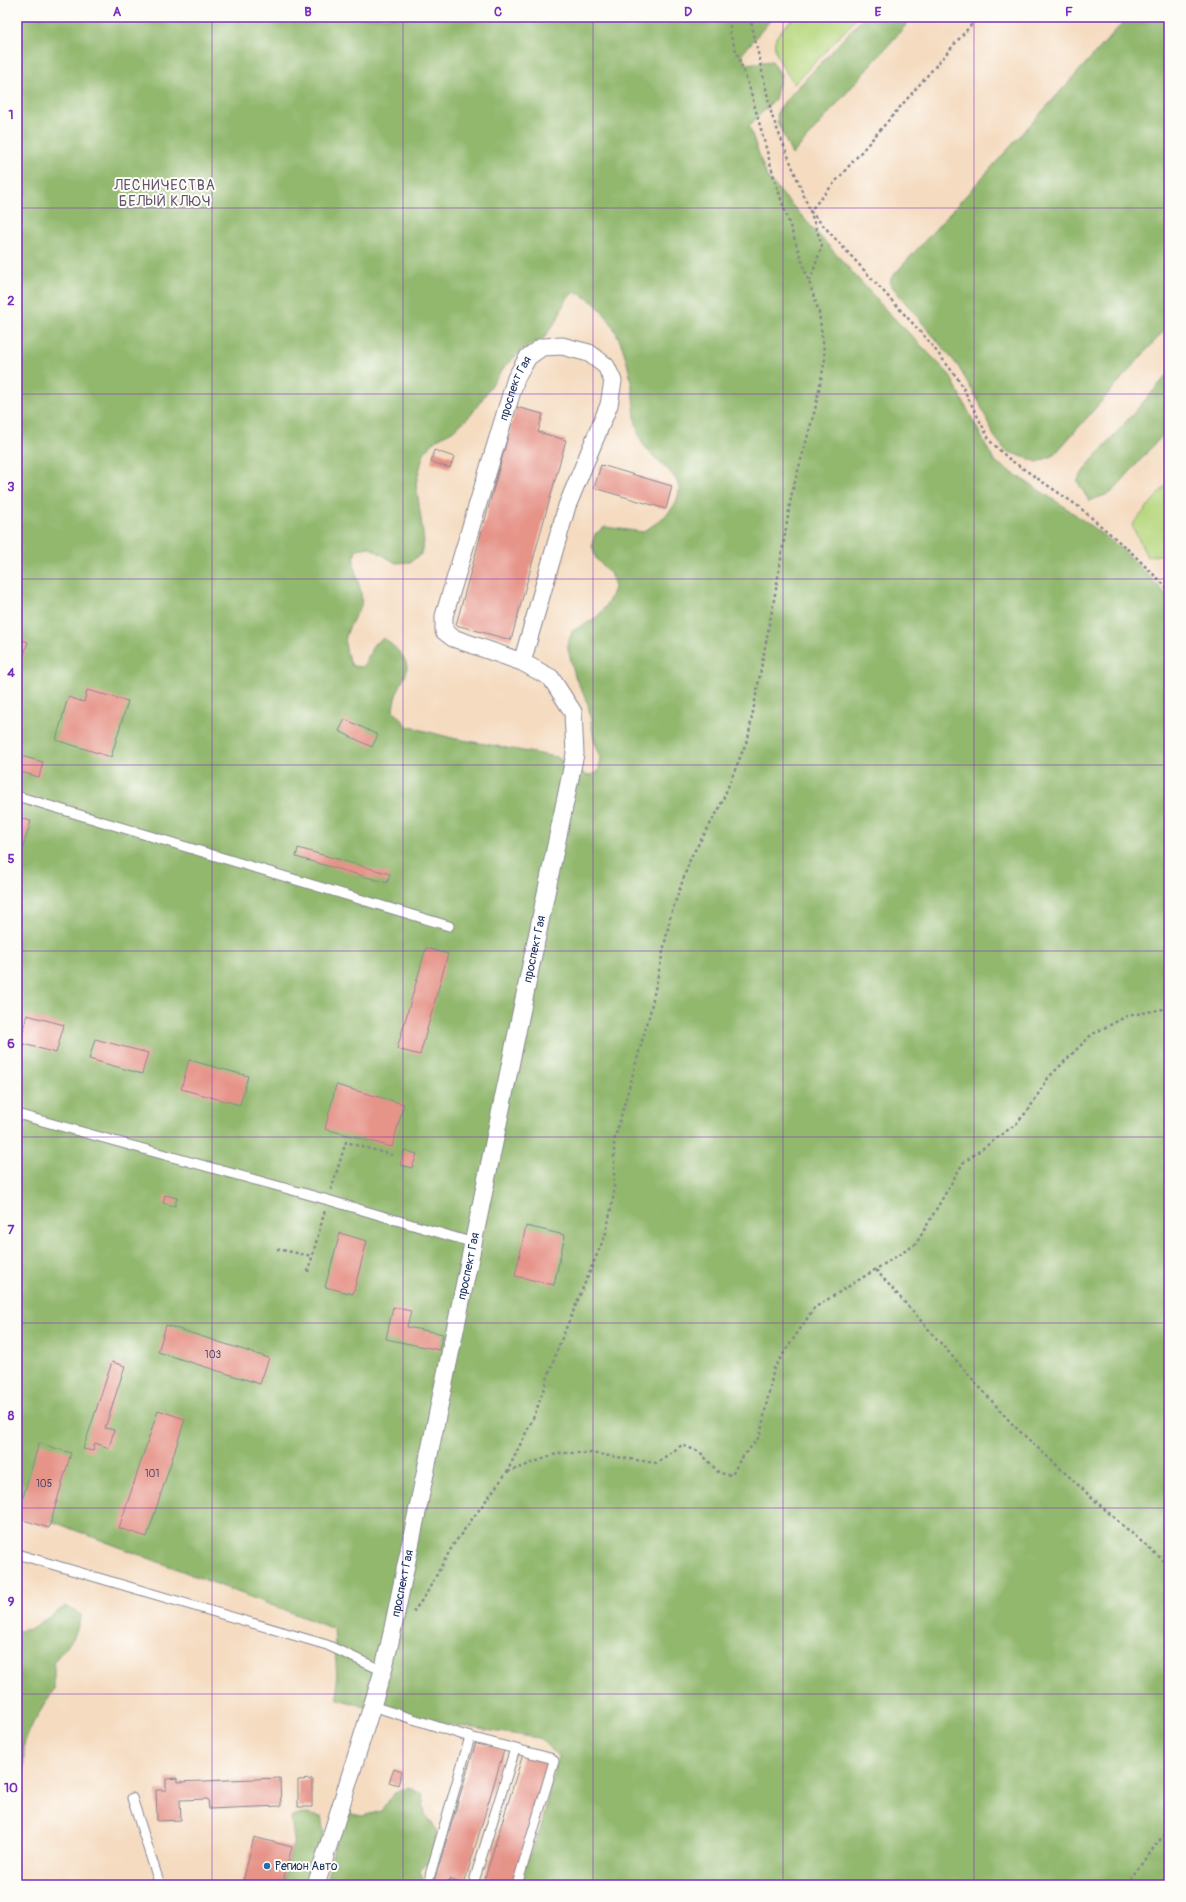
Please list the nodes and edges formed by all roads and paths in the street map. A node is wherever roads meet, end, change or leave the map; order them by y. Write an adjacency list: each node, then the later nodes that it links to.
1 (730, 17): 5 (path)
2 (750, 17): 4 (path)
3 (978, 17): 4 (path)
4 (810, 211): 5 (path); 6 (path)
5 (809, 281): 16 (path)
6 (1169, 590)
7 (522, 662): 7 (street, проспект Гая); 12 (street, проспект Гая)
8 (17, 796): 9 (lane)
9 (449, 926)
10 (1169, 1005): 15 (path)
11 (17, 1114): 12 (lane)
12 (474, 1243): 20 (street, проспект Гая)
13 (277, 1249): 14 (path)
14 (312, 1256)
15 (876, 1270): 16 (path); 18 (path)
16 (507, 1472): 19 (path)
17 (17, 1554): 20 (lane)
18 (1169, 1563)
19 (412, 1614)
20 (383, 1671): 21 (street, проспект Гая)
21 (372, 1706): 22 (lane); 29 (street, проспект Гая)
22 (470, 1737): 23 (lane); 26 (lane)
23 (515, 1749): 27 (lane); 30 (lane)
24 (132, 1798): 28 (lane)
25 (1169, 1830): 31 (path)
26 (430, 1875)
27 (475, 1878)
28 (160, 1885)
29 (316, 1885)
30 (517, 1885)
31 (1128, 1885)

